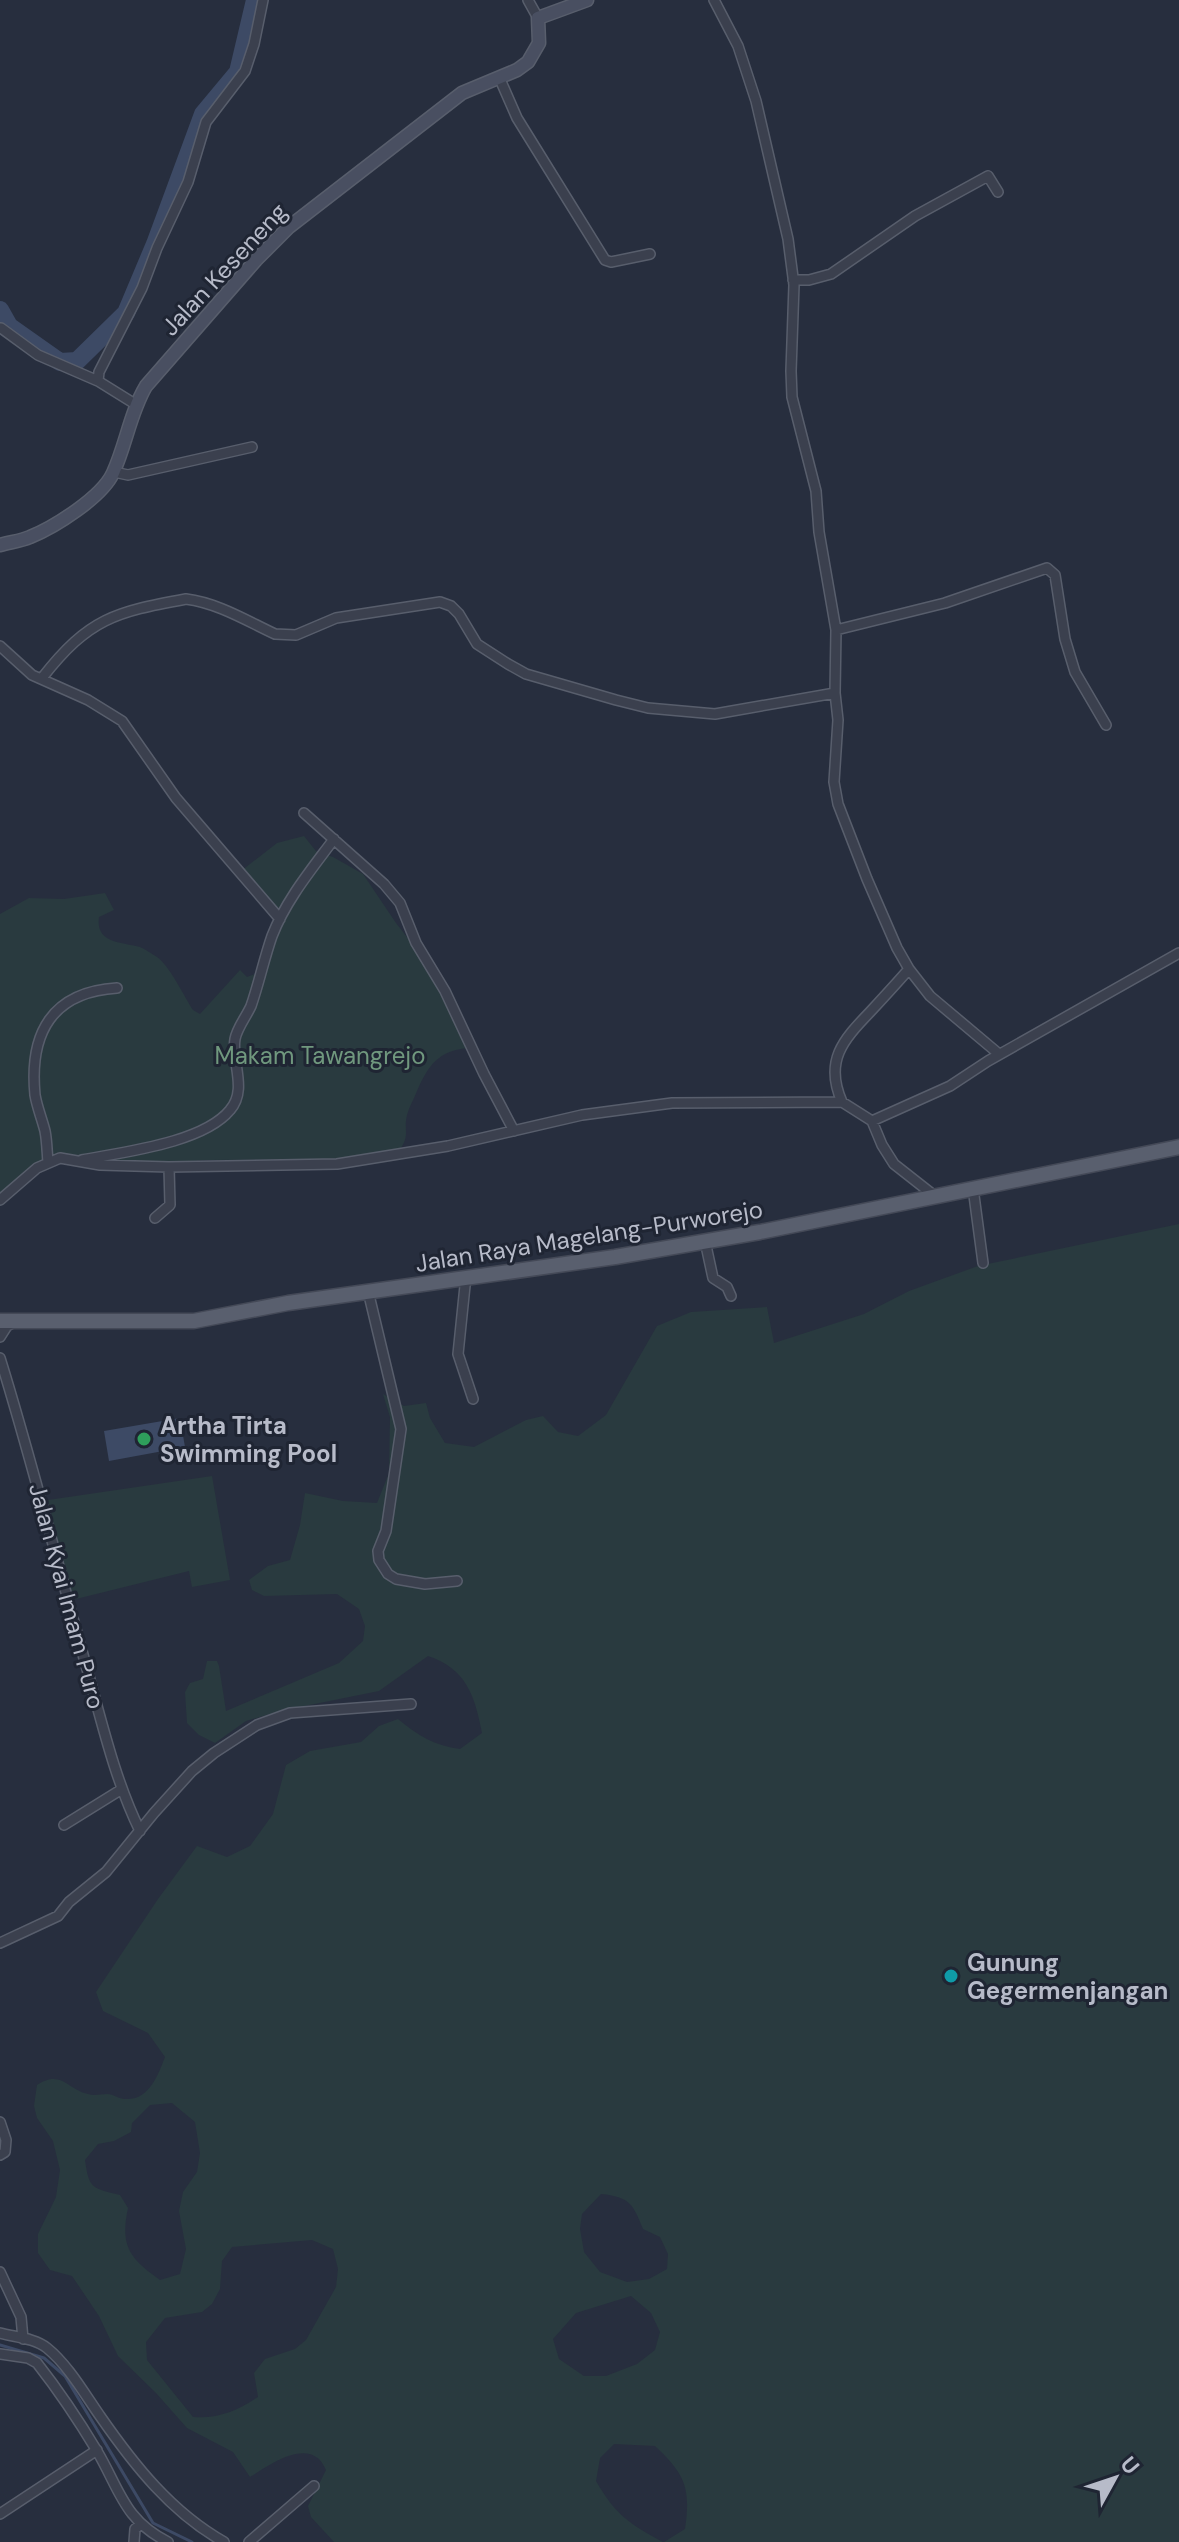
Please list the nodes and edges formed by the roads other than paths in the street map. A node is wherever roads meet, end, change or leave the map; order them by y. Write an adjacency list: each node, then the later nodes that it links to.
1 (263, 0): 11 (street)
2 (528, 0): 5 (street)
3 (587, 0): 5 (street)
4 (714, 0): 9 (street)
5 (538, 18): 6 (street, Jalan Keseneng)
6 (499, 77): 8 (street); 12 (street, Jalan Keseneng)
7 (998, 192): 9 (street)
8 (650, 254)
9 (793, 280): 16 (street)
10 (1, 328): 11 (street)
11 (98, 381): 12 (street)
12 (135, 404): 14 (street, Jalan Keseneng)
13 (252, 447): 14 (street)
14 (114, 472): 15 (street, Jalan Keseneng)
15 (0, 545)
16 (836, 630): 19 (street); 20 (street)
17 (0, 646): 18 (street)
18 (42, 678): 19 (street); 23 (street)
19 (835, 693): 25 (street)
20 (1106, 725)
21 (304, 813): 22 (street)
22 (334, 839): 23 (street); 30 (street)
23 (280, 919): 32 (street)
24 (1179, 953): 27 (street)
25 (909, 969): 27 (street); 28 (street)
26 (117, 988): 33 (street)
27 (999, 1054): 29 (street)
28 (842, 1102): 29 (street); 30 (street)
29 (872, 1121): 36 (street)
30 (514, 1131): 34 (street)
31 (1179, 1147): 35 (main road, Jalan Raya Magelang-Purworejo)
32 (79, 1160): 33 (street); 34 (street)
33 (48, 1162): 37 (street)
34 (169, 1167): 38 (street)
35 (973, 1188): 36 (main road, Jalan Raya Magelang-Purworejo); 40 (street)
36 (936, 1197): 39 (main road, Jalan Raya Magelang-Purworejo)
37 (0, 1200)
38 (155, 1218)
39 (705, 1241): 41 (main road, Jalan Raya Magelang-Purworejo); 43 (street)
40 (983, 1263)
41 (466, 1276): 42 (main road, Jalan Raya Magelang-Purworejo); 48 (street)
42 (368, 1291): 44 (main road, Jalan Raya Magelang-Purworejo); 49 (street)
43 (731, 1296)
44 (18, 1320): 45 (main road, Jalan Raya Magelang-Purworejo); 46 (street)
45 (0, 1321)
46 (0, 1337)
47 (0, 1360): 51 (street, Jalan Kyai Imam Puro)
48 (473, 1399)
49 (457, 1581)
50 (411, 1704): 53 (street)
51 (122, 1789): 52 (street); 53 (street, Jalan Kyai Imam Puro)
52 (64, 1825)
53 (140, 1831): 54 (street)
54 (0, 1943)
55 (0, 2122): 56 (street)
56 (0, 2155)
57 (0, 2272): 59 (street)
58 (0, 2333): 59 (street)
59 (23, 2339): 67 (street)
60 (0, 2354): 61 (street)
61 (97, 2450): 63 (street); 64 (street)
62 (314, 2486): 68 (street)
63 (0, 2514)
64 (141, 2524): 65 (street); 66 (street)
65 (134, 2542)
66 (168, 2542)
67 (224, 2542)
68 (249, 2542)

